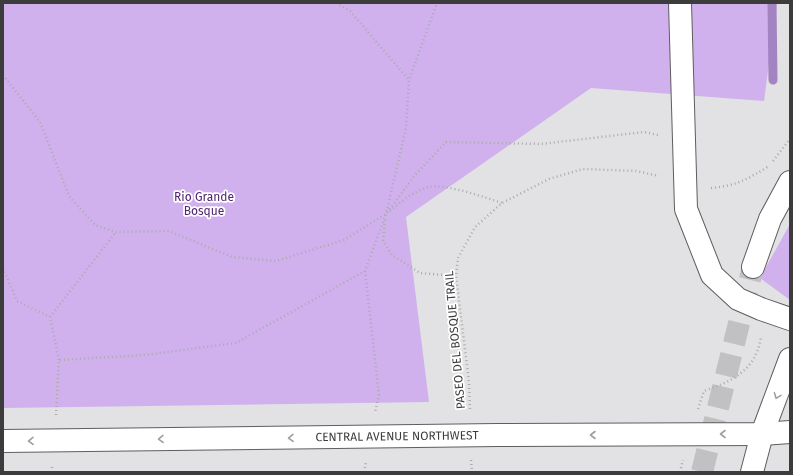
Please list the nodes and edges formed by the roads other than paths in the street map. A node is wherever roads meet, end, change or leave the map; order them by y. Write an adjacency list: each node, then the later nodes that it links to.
1 (680, 3): 4 (main road)
2 (790, 182): 3 (main road)
3 (753, 267)
4 (790, 319)
5 (790, 359): 7 (main road, one-way to 7)
6 (790, 432): 7 (main road, CENTRAL AVENUE NORTHWEST)
7 (762, 434): 8 (main road, CENTRAL AVENUE NORTHWEST, one-way to 8, bridge); 9 (main road)
8 (3, 441)
9 (752, 472)

